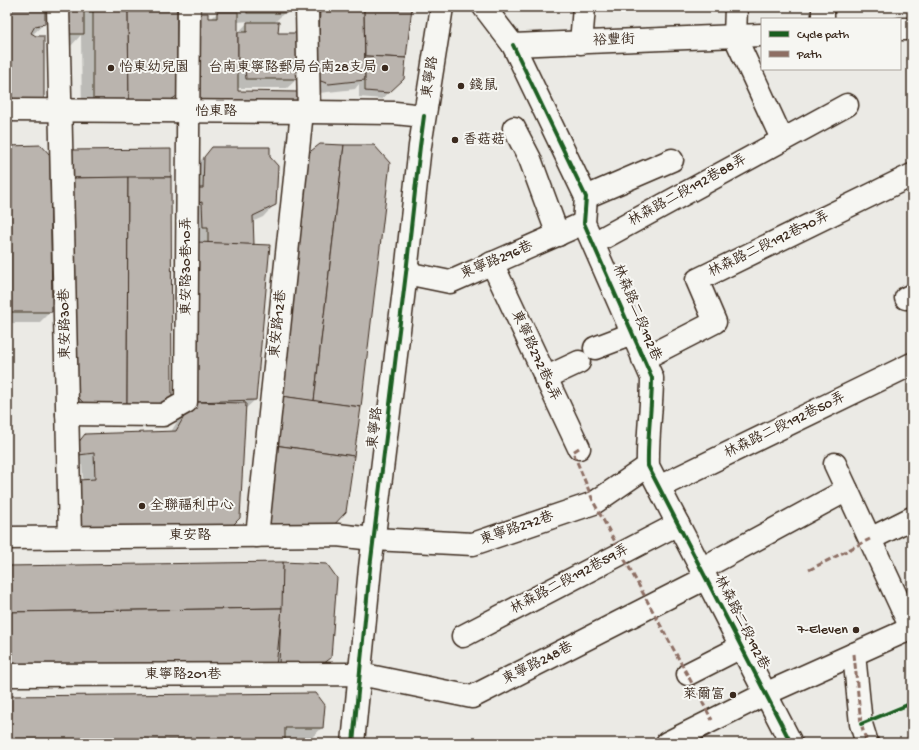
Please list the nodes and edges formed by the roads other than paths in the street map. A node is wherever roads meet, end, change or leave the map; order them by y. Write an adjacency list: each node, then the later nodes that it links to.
1 (58, 7): 18 (street, 東安路30巷)
2 (188, 7): 19 (street, 東安路30巷10弄)
3 (307, 7): 20 (street, 東安路12巷)
4 (442, 7): 21 (street, 東寧路)
5 (484, 7): 15 (street)
6 (584, 7): 14 (street)
7 (736, 7): 13 (street)
8 (823, 7): 9 (street)
9 (823, 18)
10 (912, 29): 11 (street)
11 (901, 30)
12 (761, 35): 13 (street, 裕豐街)
13 (735, 36): 14 (street, 裕豐街); 23 (street)
14 (581, 42): 15 (street, 裕豐街)
15 (513, 45): 26 (street)
16 (847, 105): 23 (street, 林森路二段192巷88弄)
17 (7, 110): 18 (street, 怡東路)
18 (62, 111): 19 (street, 怡東路); 36 (street, 東安路30巷)
19 (188, 112): 20 (street, 怡東路); 36 (street, 東安路30巷10弄)
20 (305, 112): 21 (street, 怡東路); 44 (street, 東安路12巷)
21 (424, 116): 31 (street, 東寧路)
22 (514, 128): 28 (street)
23 (782, 139): 29 (street, 林森路二段192巷88弄)
24 (672, 160): 26 (street)
25 (912, 175): 33 (street, 林森路二段192巷70弄)
26 (586, 197): 27 (street)
27 (584, 223): 28 (street, 東寧路296巷); 29 (street, 林森路二段192巷)
28 (558, 235): 30 (street, 東寧路296巷)
29 (594, 243): 32 (street, 林森路二段192巷)
30 (492, 263): 31 (street, 東寧路296巷); 35 (street, 東寧路272巷6弄)
31 (406, 273): 47 (street, 東寧路)
32 (632, 334): 33 (street, 林森路二段192巷); 35 (street)
33 (643, 359): 39 (street, 林森路二段192巷)
34 (912, 364): 40 (street, 林森路二段192巷50弄)
35 (546, 378): 37 (street, 東寧路272巷6弄)
36 (67, 414): 45 (street, 東安路30巷)
37 (579, 448)
38 (835, 464): 41 (street)
39 (648, 466): 40 (street, 林森路二段192巷); 47 (street, 東寧路272巷)
40 (659, 488): 43 (street, 林森路二段192巷)
41 (847, 490): 48 (street); 49 (street, 東寧路248巷)
42 (912, 518): 48 (street)
43 (678, 524): 49 (street, 林森路二段192巷); 51 (street, 林森路二段192巷59弄)
44 (257, 536): 45 (street, 東安路); 47 (street, 東安路)
45 (70, 537): 46 (street, 東安路)
46 (7, 538)
47 (373, 539): 54 (street, 東寧路)
48 (870, 539): 50 (street)
49 (703, 574): 52 (street, 林森路二段192巷); 54 (street, 東寧路248巷)
50 (912, 628): 53 (street)
51 (463, 636)
52 (741, 647): 55 (street); 57 (street, 林森路二段192巷)
53 (854, 654): 57 (street); 61 (street)
54 (360, 674): 56 (street, 東寧路201巷); 58 (street, 東寧路)
55 (688, 674)
56 (7, 675)
57 (766, 694): 59 (street); 60 (street, 林森路二段192巷)
58 (353, 743)
59 (668, 743)
60 (791, 743)
61 (867, 743)

